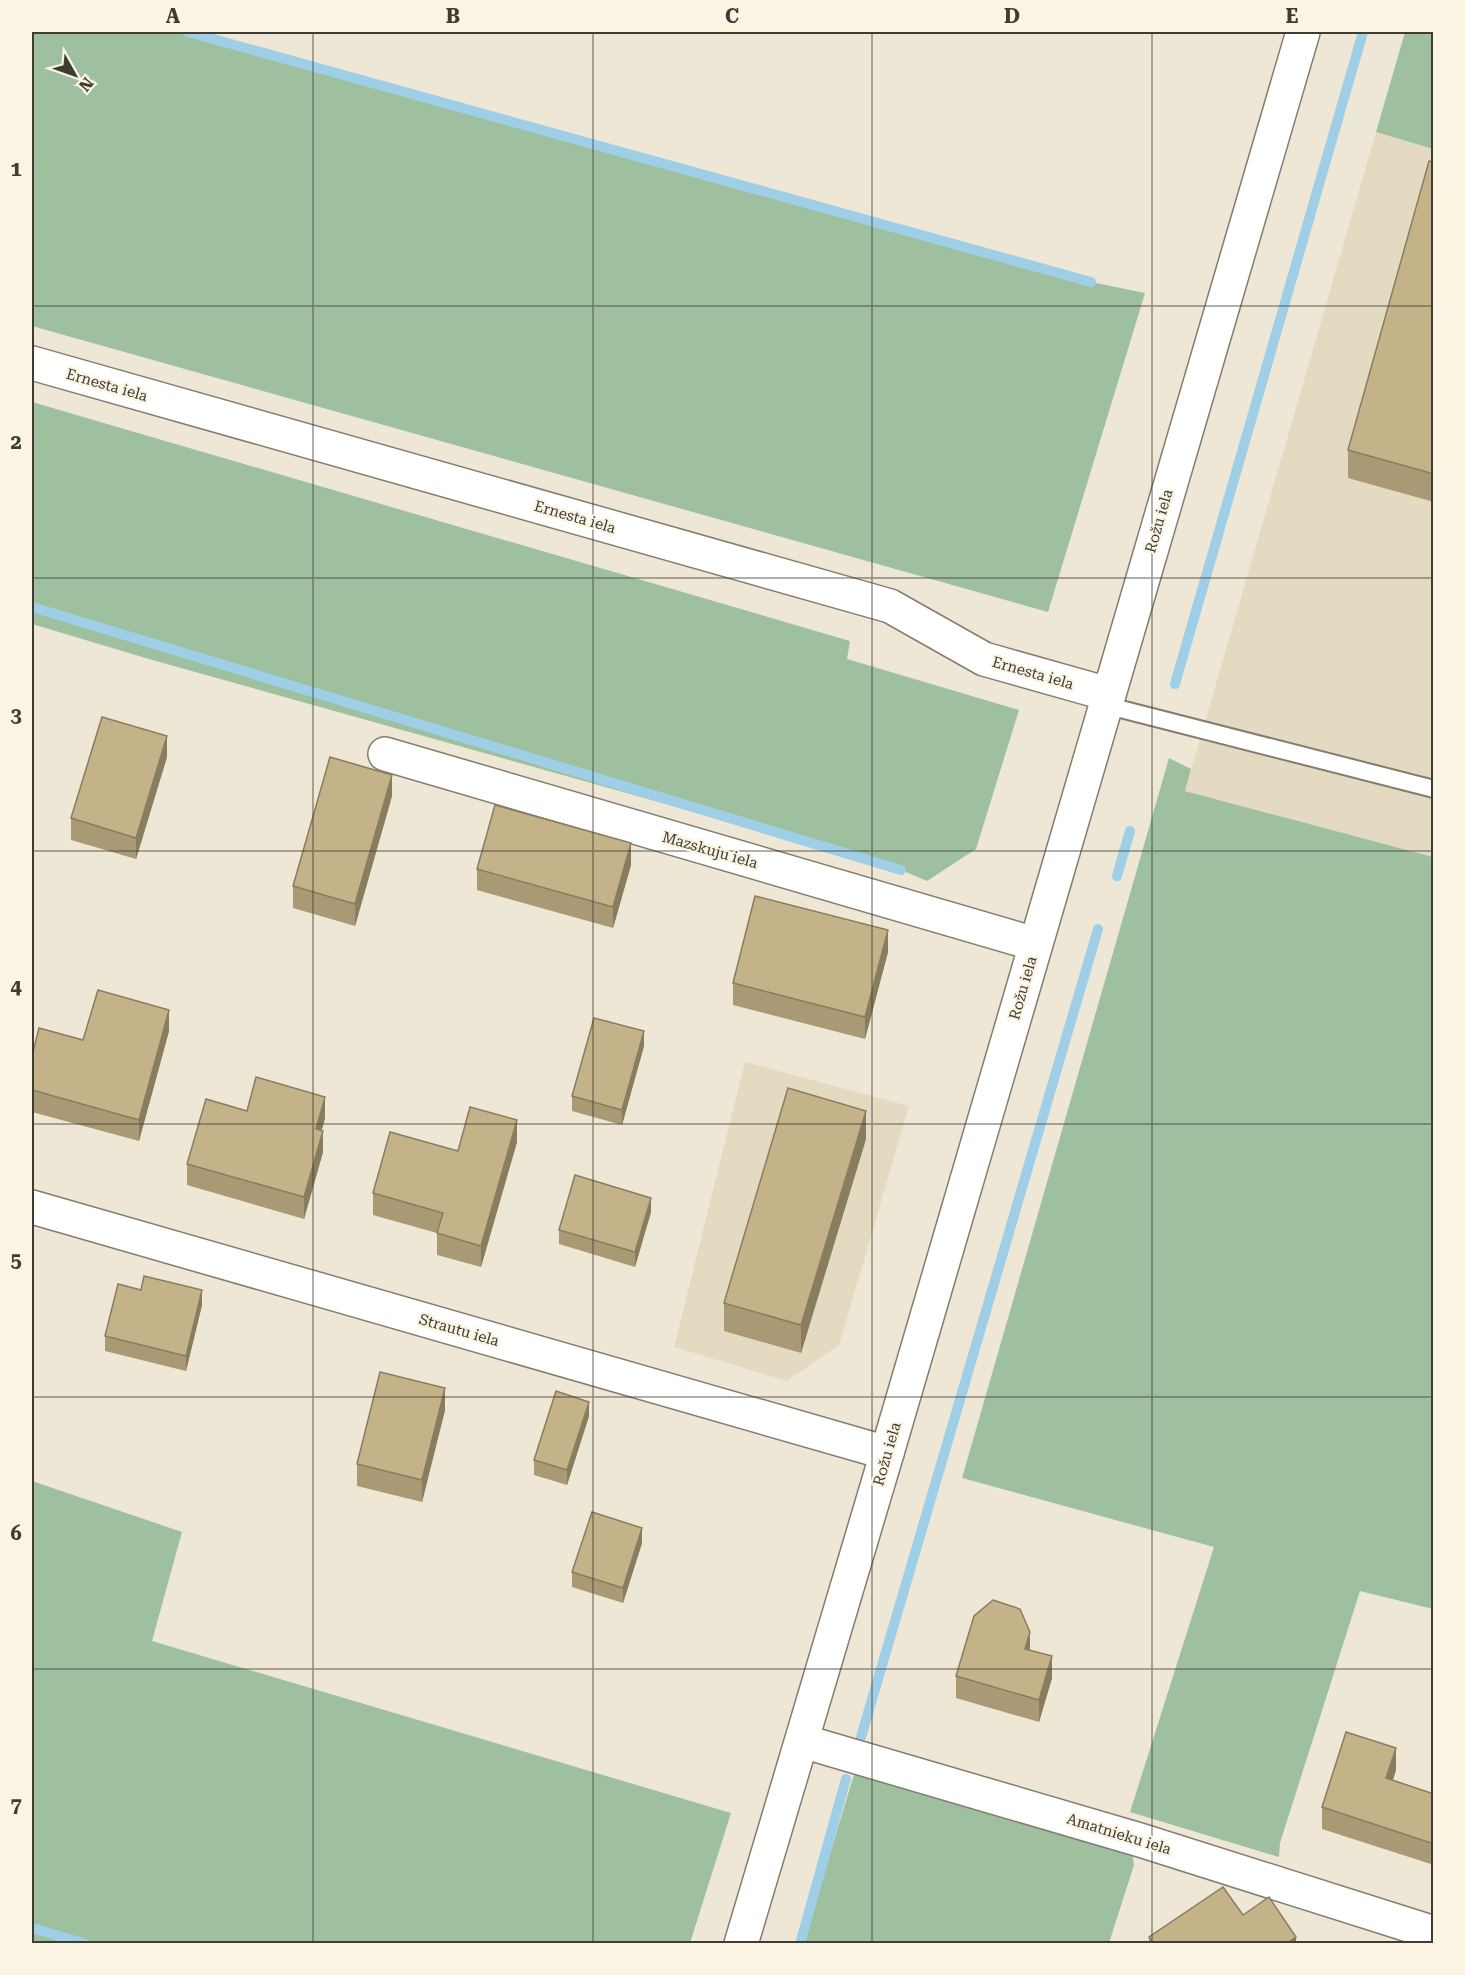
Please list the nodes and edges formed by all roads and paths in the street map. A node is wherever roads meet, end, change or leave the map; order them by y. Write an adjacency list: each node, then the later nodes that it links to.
1 (1303, 32): 3 (street, Rožu iela)
2 (32, 363): 3 (street, Ernesta iela)
3 (1107, 700): 5 (lane); 6 (street, Rožu iela)
4 (385, 754): 6 (street, Mazskuju iela)
5 (1434, 789)
6 (1035, 944): 8 (street, Rožu iela)
7 (32, 1207): 8 (street, Strautu iela)
8 (887, 1453): 9 (street, Rožu iela)
9 (802, 1741): 10 (street, Amatnieku iela); 11 (street, Rožu iela)
10 (1434, 1933)
11 (741, 1944)

